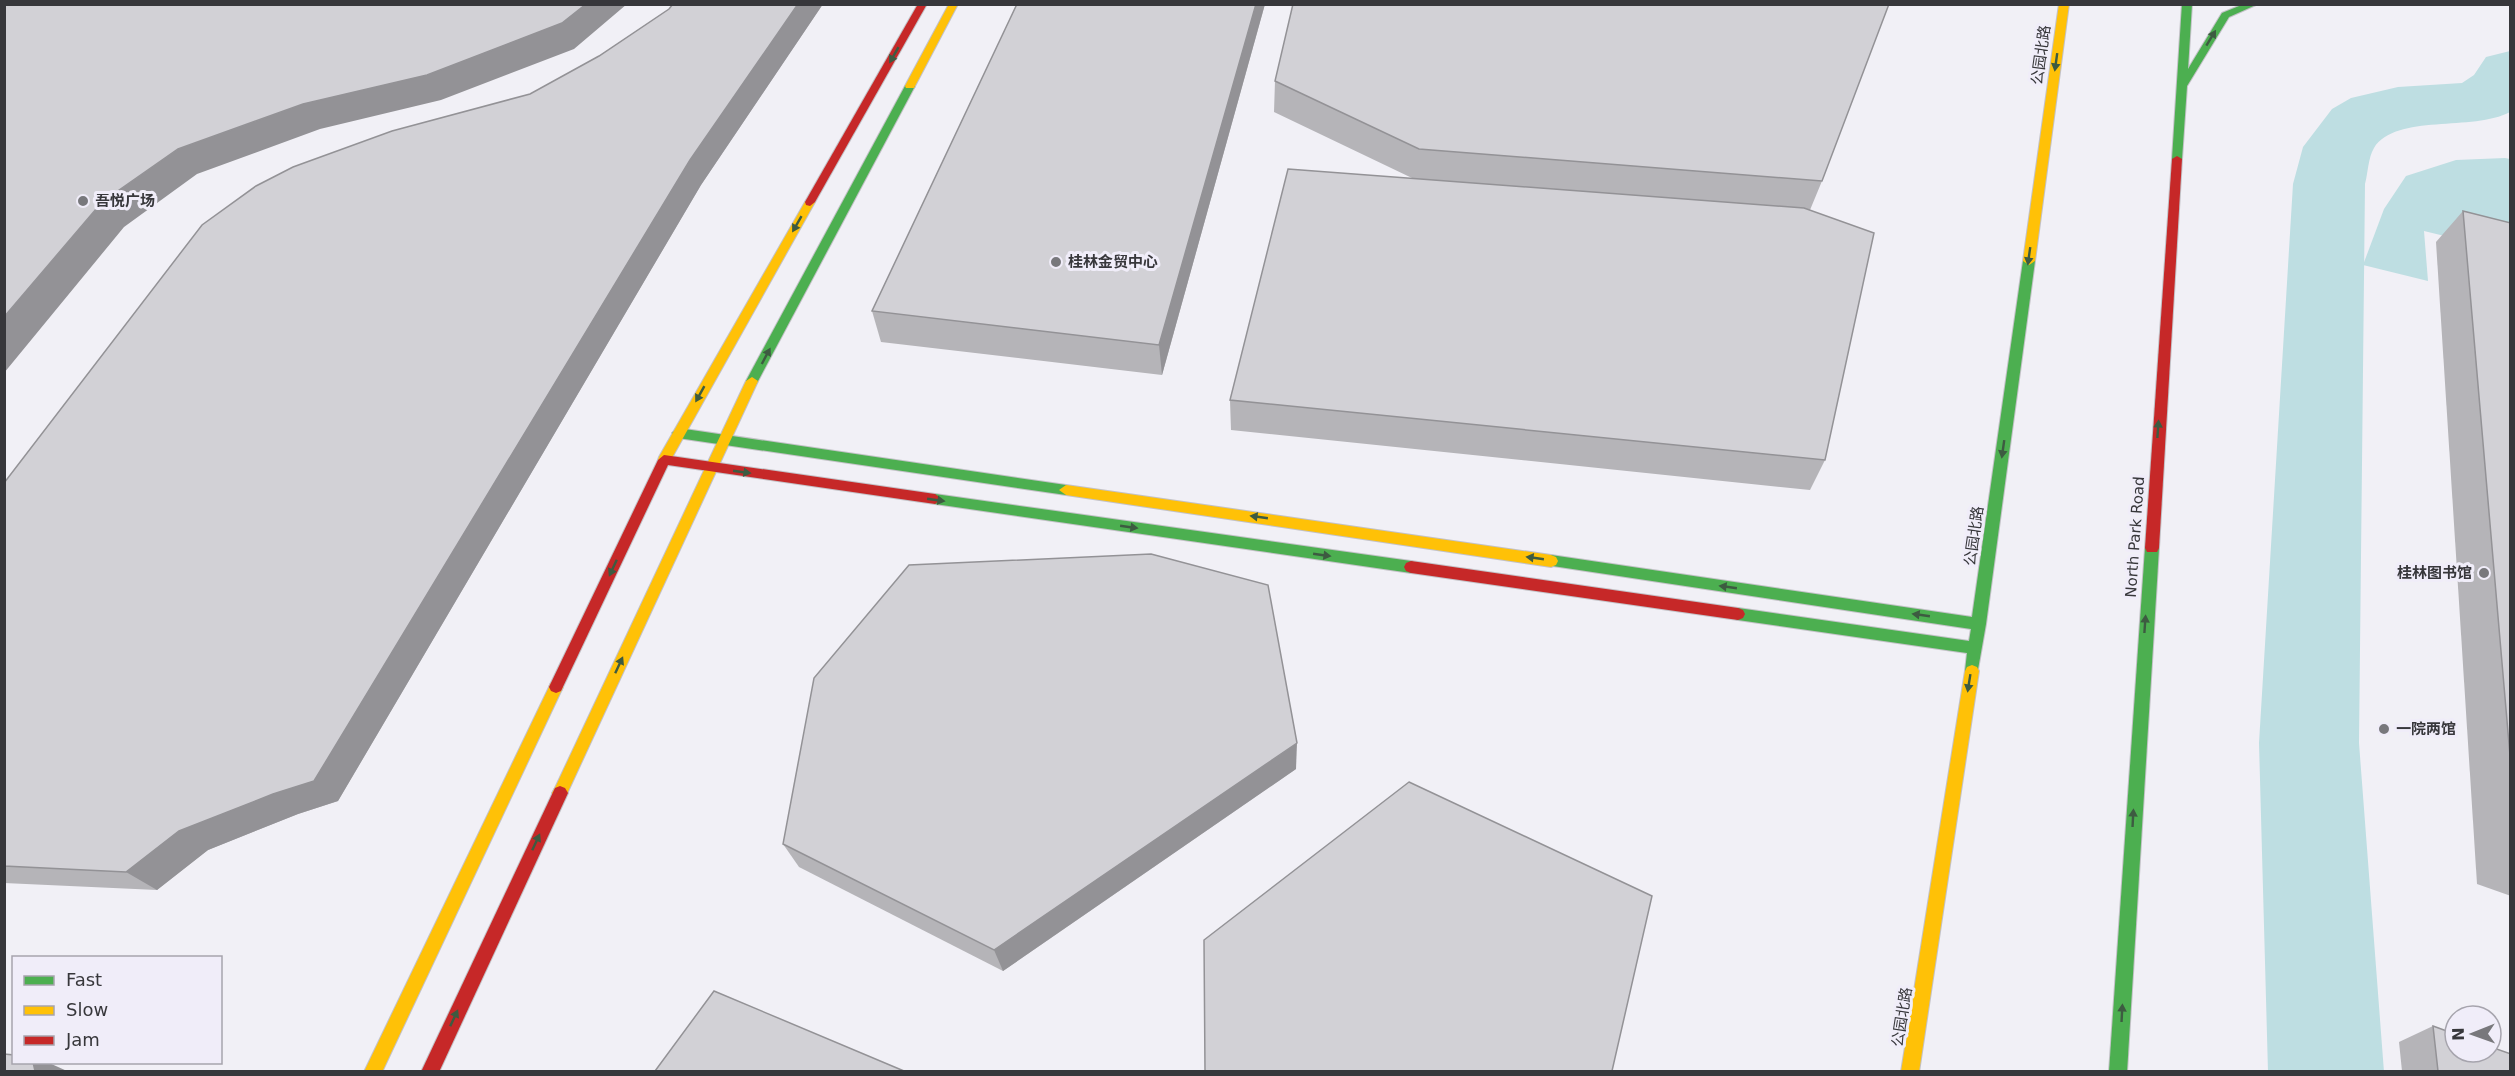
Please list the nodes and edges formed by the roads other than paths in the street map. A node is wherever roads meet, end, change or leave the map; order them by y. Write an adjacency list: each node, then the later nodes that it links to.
1 (923, 4): 7 (street, one-way to 7)
2 (954, 4): 8 (street, one-way to 2)
3 (2064, 4): 11 (street, 公园北路, one-way to 11)
4 (2187, 4): 6 (street, North Park Road)
5 (2254, 4): 6 (street, one-way to 5)
6 (2182, 88): 16 (street, North Park Road, one-way to 6)
7 (678, 433): 8 (street); 9 (street)
8 (724, 438): 10 (street); 11 (street, one-way to 8)
9 (664, 460): 10 (street); 13 (street, one-way to 13)
10 (710, 468): 12 (street, one-way to 12); 14 (street, one-way to 10)
11 (1978, 624): 12 (street, 公园北路)
12 (1975, 648): 15 (street, 公园北路, one-way to 15)
13 (373, 1071)
14 (430, 1071)
15 (1910, 1071)
16 (2118, 1071)

